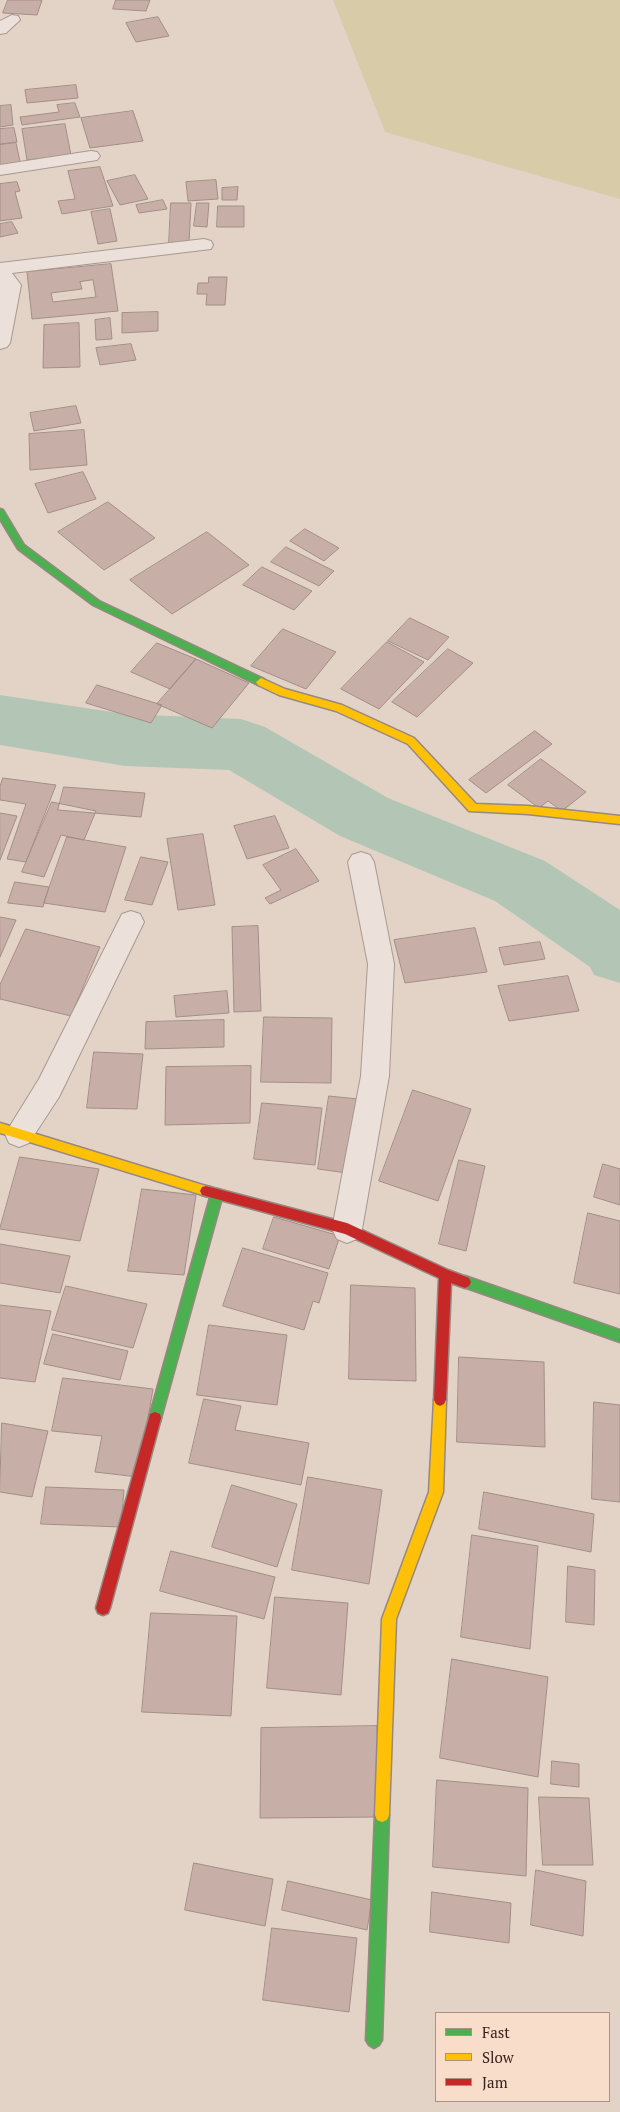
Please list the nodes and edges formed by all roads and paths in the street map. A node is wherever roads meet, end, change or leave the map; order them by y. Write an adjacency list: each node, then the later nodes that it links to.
1 (92, 156): 2 (street)
2 (0, 170)
3 (204, 245): 4 (street)
4 (0, 270): 5 (street)
5 (0, 343)
6 (0, 512): 7 (street)
7 (620, 820)
8 (361, 862): 12 (street)
9 (131, 922): 10 (street)
10 (10, 1131): 11 (street)
11 (217, 1194): 12 (street); 15 (street)
12 (347, 1229): 13 (street)
13 (445, 1275): 14 (street); 16 (street)
14 (620, 1336)
15 (103, 1608)
16 (374, 2040)

